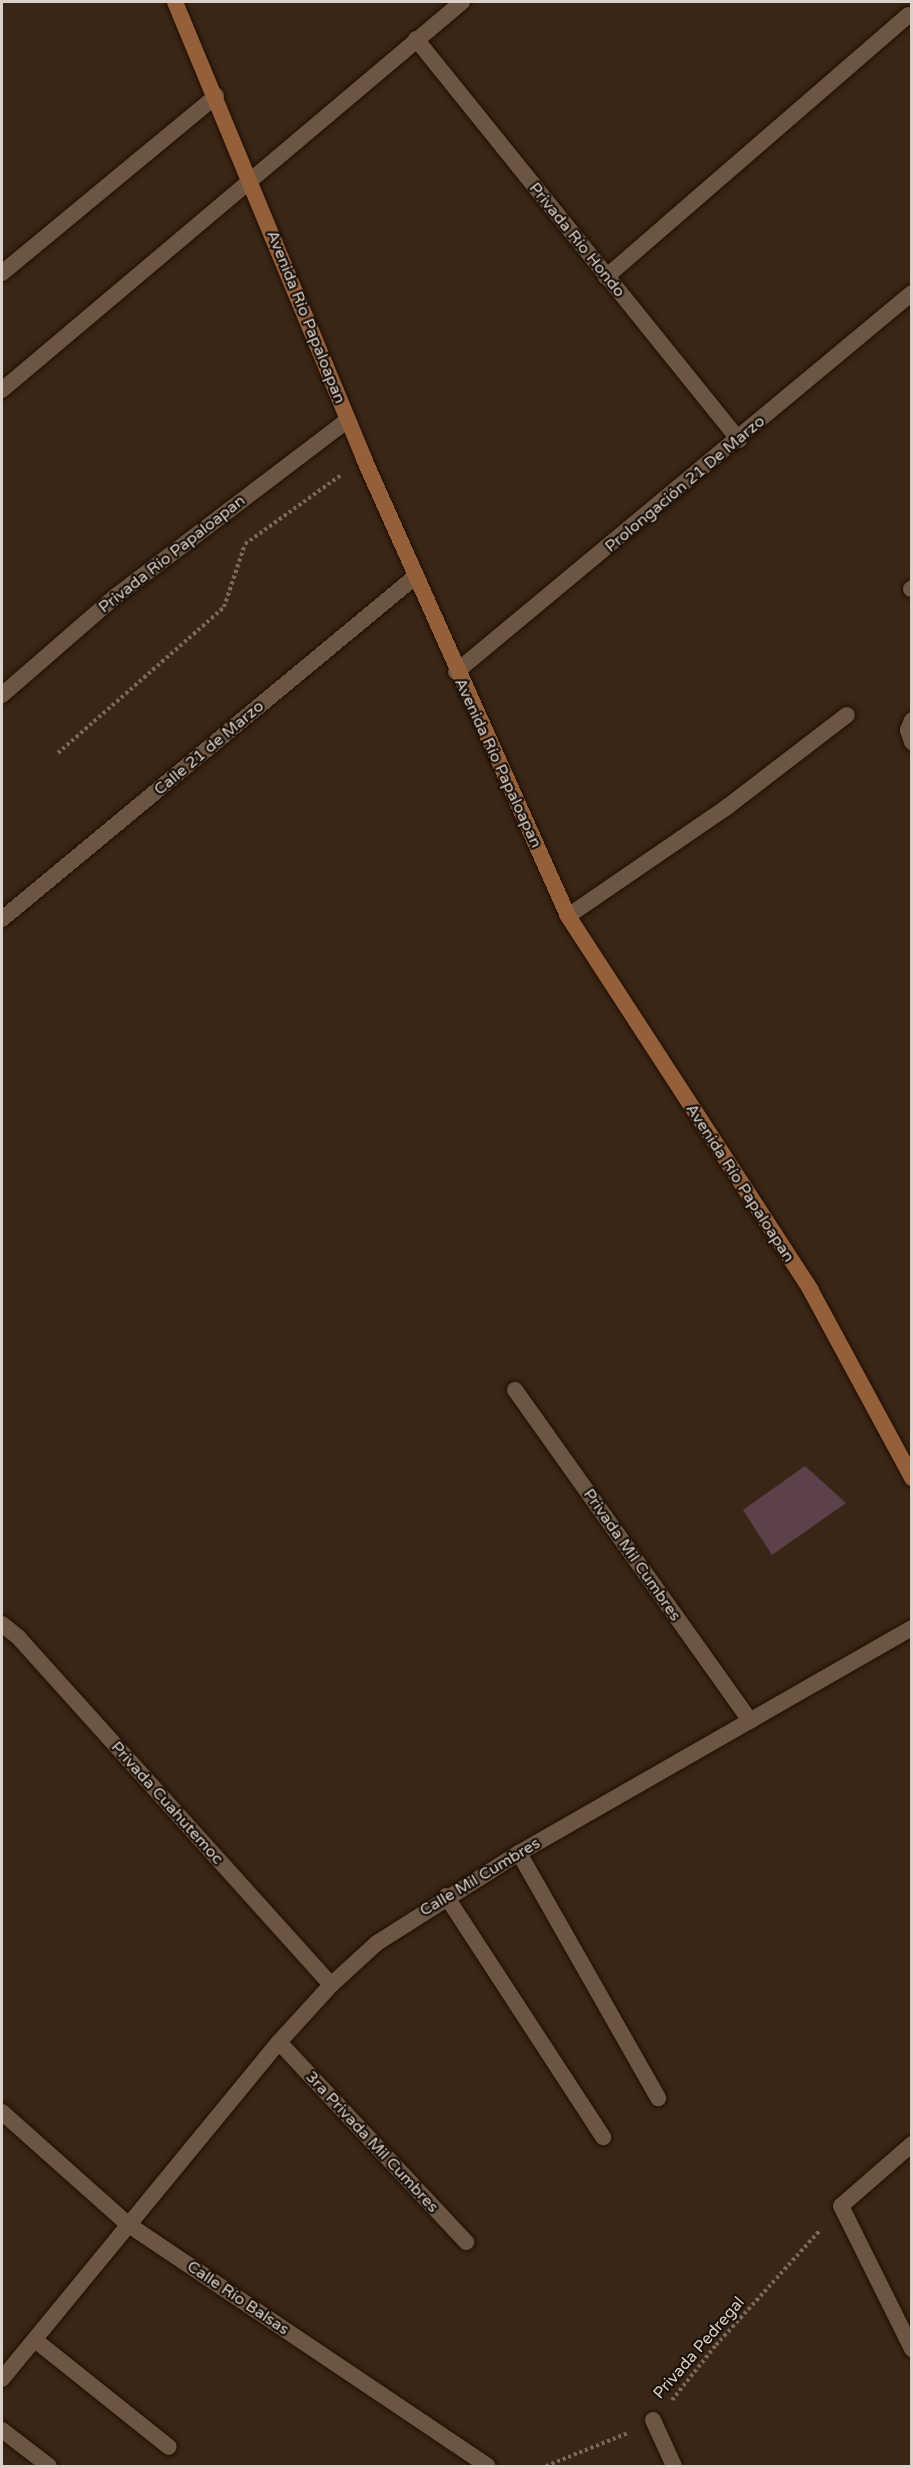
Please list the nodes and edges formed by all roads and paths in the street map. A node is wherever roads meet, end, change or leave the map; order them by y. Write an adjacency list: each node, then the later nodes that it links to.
1 (174, 2): 5 (main road, Avenida Río Papaloapan)
2 (462, 2): 4 (street)
3 (908, 15): 8 (street)
4 (416, 39): 6 (street); 8 (street, Privada Río Hondo)
5 (216, 96): 6 (main road, Avenida Río Papaloapan); 7 (street)
6 (251, 182): 10 (street); 11 (main road, Avenida Río Papaloapan)
7 (2, 273)
8 (606, 277): 12 (street, Privada Río Hondo)
9 (912, 293): 12 (street, Prolongación 21 De Marzo)
10 (2, 390)
11 (348, 420): 13 (main road, Avenida Río Papaloapan); 16 (street, Privada Río Papaloapan)
12 (740, 440): 15 (street, Prolongación 21 De Marzo)
13 (364, 459): 14 (main road, Avenida Río Papaloapan); 20 (path)
14 (416, 576): 15 (main road, Avenida Río Papaloapan); 22 (street, Calle 21 de Marzo)
15 (456, 672): 21 (main road, Avenida Río Papaloapan)
16 (2, 695)
17 (847, 715): 21 (street)
18 (912, 720): 19 (street)
19 (912, 742)
20 (58, 753)
21 (568, 916): 24 (main road, Avenida Río Papaloapan)
22 (2, 920)
23 (515, 1390): 27 (street, Privada Mil Cumbres)
24 (912, 1478)
25 (2, 1624): 30 (street, Privada Cuahutemoc)
26 (912, 1628): 27 (street, Calle Mil Cumbres)
27 (750, 1721): 28 (street, Calle Mil Cumbres)
28 (519, 1853): 29 (street, Calle Mil Cumbres); 32 (street)
29 (446, 1896): 30 (street, Calle Mil Cumbres); 34 (street)
30 (331, 1985): 31 (street, Calle Mil Cumbres)
31 (279, 2042): 37 (street, Calle Mil Cumbres); 38 (street, 3ra Privada Mil Cumbres)
32 (658, 2098)
33 (2, 2113): 37 (street, Calle Río Balsas)
34 (603, 2137)
35 (912, 2144): 36 (street)
36 (841, 2206): 40 (street); 42 (path, Privada Pedregal)
37 (129, 2224): 39 (street); 46 (street, Calle Río Balsas)
38 (466, 2242)
39 (35, 2340): 41 (street); 44 (street)
40 (912, 2349)
41 (2, 2379)
42 (652, 2420): 47 (path, Privada Pedregal); 48 (street)
43 (2, 2430): 45 (street)
44 (169, 2448)
45 (49, 2466)
46 (488, 2466)
47 (546, 2466)
48 (674, 2466)

